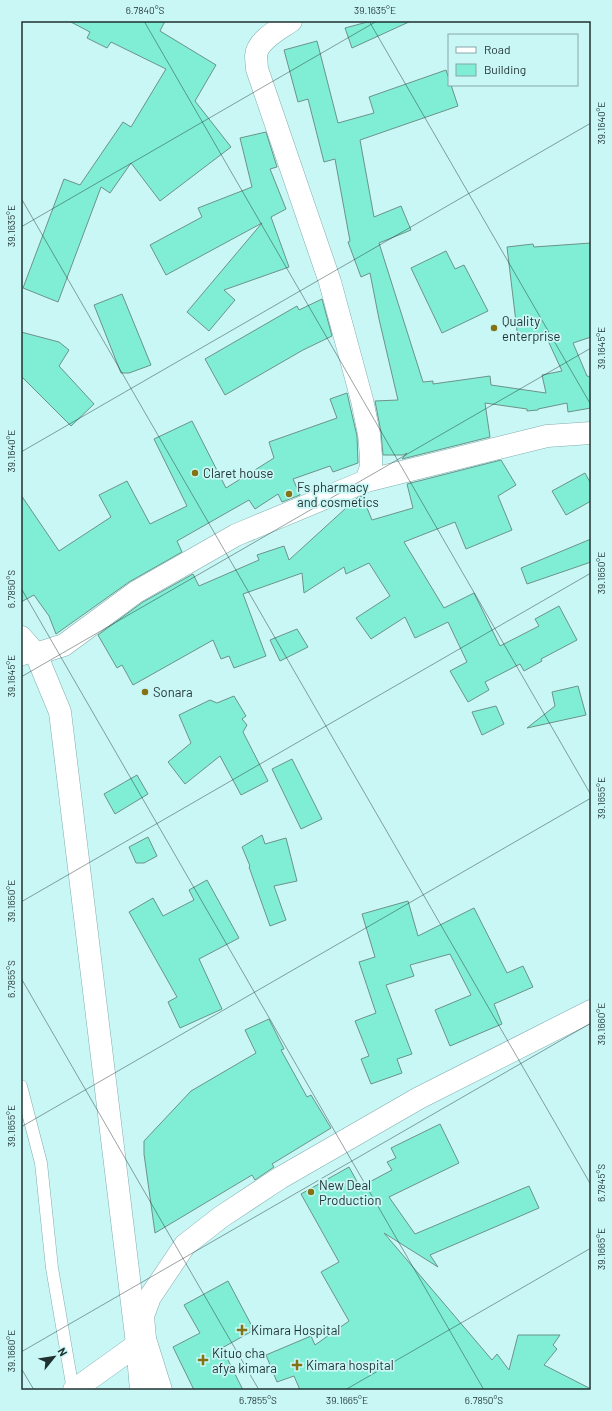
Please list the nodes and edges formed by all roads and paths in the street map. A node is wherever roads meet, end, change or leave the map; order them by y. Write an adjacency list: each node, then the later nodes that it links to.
1 (291, 21): 3 (street)
2 (591, 433): 3 (street)
3 (366, 481): 5 (street)
4 (21, 637): 5 (street)
5 (28, 657): 8 (street)
6 (591, 1011): 8 (street)
7 (21, 1086): 9 (lane)
8 (141, 1341): 9 (street); 10 (street); 11 (street)
9 (74, 1390)
10 (142, 1390)
11 (161, 1390)

